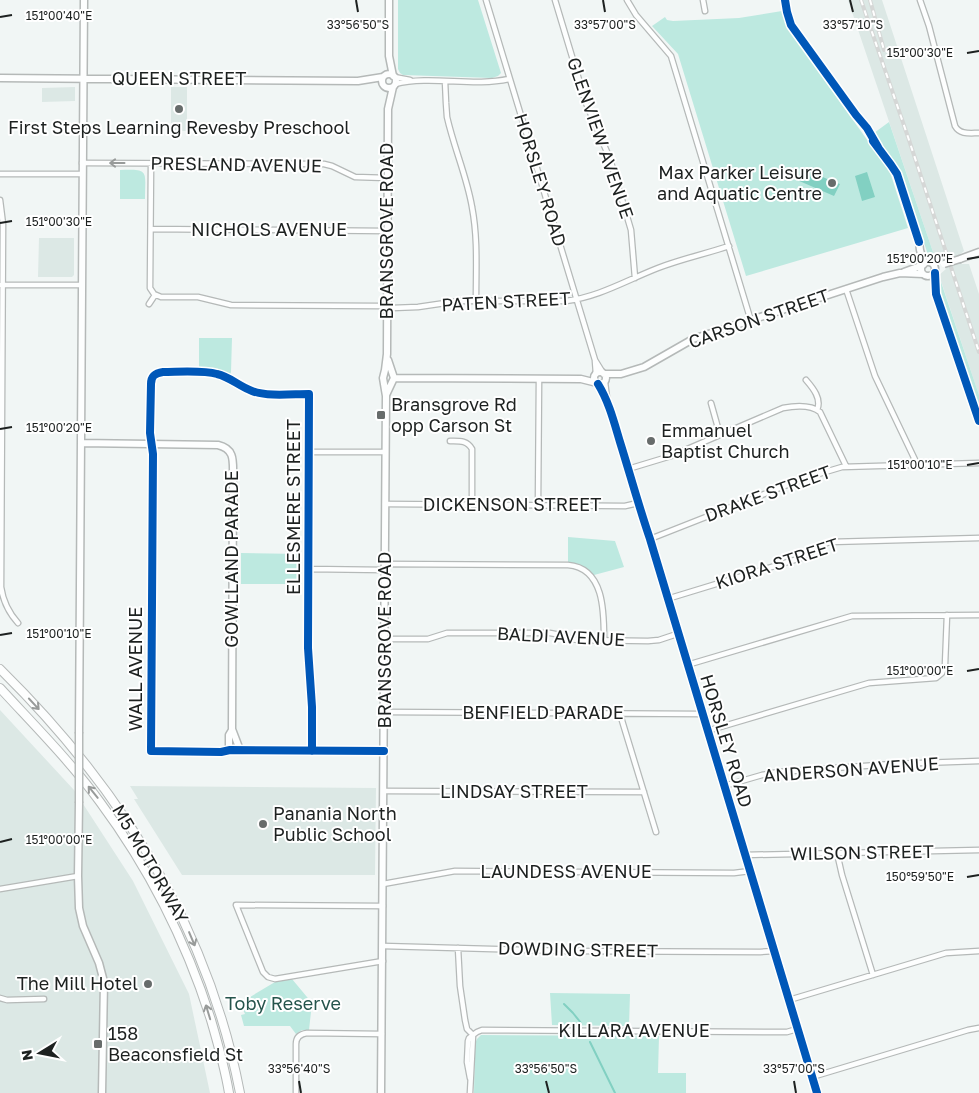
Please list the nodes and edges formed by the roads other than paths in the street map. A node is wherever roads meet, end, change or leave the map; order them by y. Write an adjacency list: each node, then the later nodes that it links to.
1 (84, 0): 13 (main road)
2 (389, 0): 10 (main road, BRANSGROVE ROAD)
3 (486, 0): 14 (street, HORSLEY ROAD)
4 (555, 0): 36 (street, GLENVIEW AVENUE)
5 (627, 0): 30 (street)
6 (703, 0): 9 (street)
7 (785, 0): 29 (main road)
8 (920, 0): 20 (street)
9 (705, 11)
10 (389, 56): 11 (main road, BRANSGROVE ROAD); 16 (main road, BRANSGROVE ROAD)
11 (384, 76): 15 (main road, QUEEN STREET); 16 (main road); 18 (main road)
12 (0, 78): 13 (main road, QUEEN STREET)
13 (83, 79): 15 (main road, QUEEN STREET); 21 (main road)
14 (509, 79): 17 (street); 42 (street, HORSLEY ROAD)
15 (358, 81): 18 (main road, QUEEN STREET)
16 (394, 81): 17 (street); 18 (main road); 19 (main road, BRANSGROVE ROAD)
17 (445, 81): 43 (street)
18 (384, 86): 19 (main road, BRANSGROVE ROAD)
19 (388, 108): 25 (main road, BRANSGROVE ROAD)
20 (979, 132)
21 (82, 163): 22 (street, PRESLAND AVENUE, one-way to 21); 24 (main road)
22 (151, 164): 25 (street, PRESLAND AVENUE); 27 (street)
23 (0, 174): 24 (street)
24 (82, 174): 38 (main road)
25 (387, 178): 28 (main road, BRANSGROVE ROAD)
26 (0, 200): 37 (street)
27 (151, 229): 28 (street, NICHOLS AVENUE); 41 (street)
28 (387, 230): 45 (main road, BRANSGROVE ROAD)
29 (919, 242): 32 (main road); 33 (main road)
30 (729, 246): 36 (street, PATEN STREET); 46 (street)
31 (977, 254): 33 (main road, bridge)
32 (923, 264): 33 (main road); 34 (main road, CARSON STREET); 35 (main road)
33 (934, 267): 35 (main road); 40 (main road)
34 (900, 273): 35 (main road, CARSON STREET); 39 (main road, CARSON STREET)
35 (925, 275): 40 (main road)
36 (635, 278): 42 (street, PATEN STREET)
37 (1, 285): 38 (street); 63 (street)
38 (82, 285): 61 (main road)
39 (846, 290): 46 (main road, CARSON STREET); 67 (street)
40 (936, 294): 58 (main road)
41 (155, 295): 44 (street); 45 (street, PATEN STREET)
42 (576, 299): 43 (street, PATEN STREET); 51 (street, HORSLEY ROAD)
43 (476, 301): 45 (street, PATEN STREET)
44 (149, 304)
45 (387, 307): 47 (main road, BRANSGROVE ROAD)
46 (752, 321): 51 (main road, CARSON STREET)
47 (387, 354): 50 (main road, BRANSGROVE ROAD); 52 (main road, BRANSGROVE ROAD)
48 (149, 370): 49 (street)
49 (153, 375): 62 (street); 64 (street, ELLESMERE STREET)
50 (383, 377): 52 (main road, CARSON STREET); 55 (main road, BRANSGROVE ROAD)
51 (600, 378): 53 (main road, CARSON STREET); 69 (street, HORSLEY ROAD)
52 (392, 379): 53 (main road, CARSON STREET); 55 (main road, BRANSGROVE ROAD)
53 (539, 379): 73 (street)
54 (806, 380): 57 (street)
55 (386, 396): 65 (main road, BRANSGROVE ROAD)
56 (711, 403): 59 (street)
57 (817, 410): 59 (street); 68 (street)
58 (979, 421)
59 (720, 434): 69 (street)
60 (450, 440): 72 (street)
61 (81, 443): 62 (main road, GOWLLAND PARADE); 106 (main road, bridge)
62 (151, 444): 91 (main road, GOWLLAND PARADE); 93 (street, WALL AVENUE)
63 (1, 445): 81 (street)
64 (309, 452): 65 (street); 77 (street, ELLESMERE STREET)
65 (385, 452): 71 (main road, BRANSGROVE ROAD)
66 (979, 463): 67 (street, DRAKE STREET)
67 (917, 464): 68 (street, DRAKE STREET)
68 (846, 466): 75 (street, DRAKE STREET)
69 (628, 469): 70 (street, HORSLEY ROAD)
70 (638, 503): 73 (street, DICKENSON STREET); 75 (street, HORSLEY ROAD)
71 (385, 504): 72 (street, DICKENSON STREET); 76 (main road, BRANSGROVE ROAD)
72 (472, 505): 73 (street, DICKENSON STREET)
73 (538, 506)
74 (979, 538): 78 (street, KIORA STREET)
75 (650, 539): 78 (street, HORSLEY ROAD)
76 (385, 567): 77 (street); 83 (main road, BRANSGROVE ROAD); 84 (street)
77 (308, 569): 95 (street, ELLESMERE STREET)
78 (667, 599): 82 (street, HORSLEY ROAD)
79 (947, 615): 80 (street); 85 (street); 92 (street)
80 (979, 615)
81 (18, 623)
82 (678, 634): 84 (street, BALDI AVENUE); 85 (street, HORSLEY ROAD)
83 (385, 639): 84 (street, BALDI AVENUE); 88 (main road, BRANSGROVE ROAD)
84 (604, 641)
85 (687, 665): 90 (street, HORSLEY ROAD)
86 (0, 669): 126 (highway, M5 MOTORWAY, one-way to 126)
87 (0, 688): 125 (highway, M5 MOTORWAY, one-way to 87)
88 (384, 712): 89 (street, BENFIELD PARADE); 96 (main road, BRANSGROVE ROAD)
89 (620, 714): 90 (street, BENFIELD PARADE); 100 (street)
90 (702, 714): 92 (street, HORSLEY ROAD)
91 (232, 729): 93 (main road, GOWLLAND PARADE); 94 (main road, GOWLLAND PARADE)
92 (707, 731): 98 (street, HORSLEY ROAD)
93 (229, 750): 94 (main road, WALL AVENUE)
94 (240, 750): 95 (main road, WALL AVENUE)
95 (312, 751): 96 (main road, WALL AVENUE)
96 (384, 751): 99 (main road, BRANSGROVE ROAD)
97 (979, 762): 98 (street, ANDERSON AVENUE)
98 (724, 786): 104 (street, HORSLEY ROAD)
99 (384, 791): 100 (street, LINDSAY STREET); 107 (main road, BRANSGROVE ROAD)
100 (644, 792): 101 (street)
101 (656, 832)
102 (979, 850): 103 (street, WILSON STREET)
103 (837, 853): 104 (street, WILSON STREET); 115 (street)
104 (745, 855): 105 (street, HORSLEY ROAD)
105 (750, 871): 107 (street, LAUNDESS AVENUE); 112 (street, HORSLEY ROAD)
106 (78, 876): 108 (street); 124 (main road)
107 (383, 884): 109 (main road, BRANSGROVE ROAD)
108 (0, 889)
109 (382, 906): 110 (main road, BRANSGROVE ROAD); 114 (street)
110 (383, 946): 111 (street, DOWDING STREET); 114 (main road, BRANSGROVE ROAD)
111 (458, 948): 112 (street, DOWDING STREET); 122 (street)
112 (774, 951): 118 (street, HORSLEY ROAD)
113 (979, 952): 115 (street)
114 (383, 961): 121 (main road, BRANSGROVE ROAD)
115 (873, 975): 118 (street)
116 (0, 998): 117 (street)
117 (44, 999)
118 (789, 1000): 120 (street, HORSLEY ROAD)
119 (979, 1028): 123 (street)
120 (797, 1029): 122 (street, KILLARA AVENUE); 123 (street, HORSLEY ROAD)
121 (382, 1034): 127 (street); 128 (main road, BRANSGROVE ROAD)
122 (473, 1036): 129 (street)
123 (812, 1077): 130 (street, HORSLEY ROAD)
124 (102, 1093)
125 (229, 1093)
126 (240, 1093)
127 (296, 1093)
128 (381, 1093)
129 (470, 1093)
130 (817, 1093)

